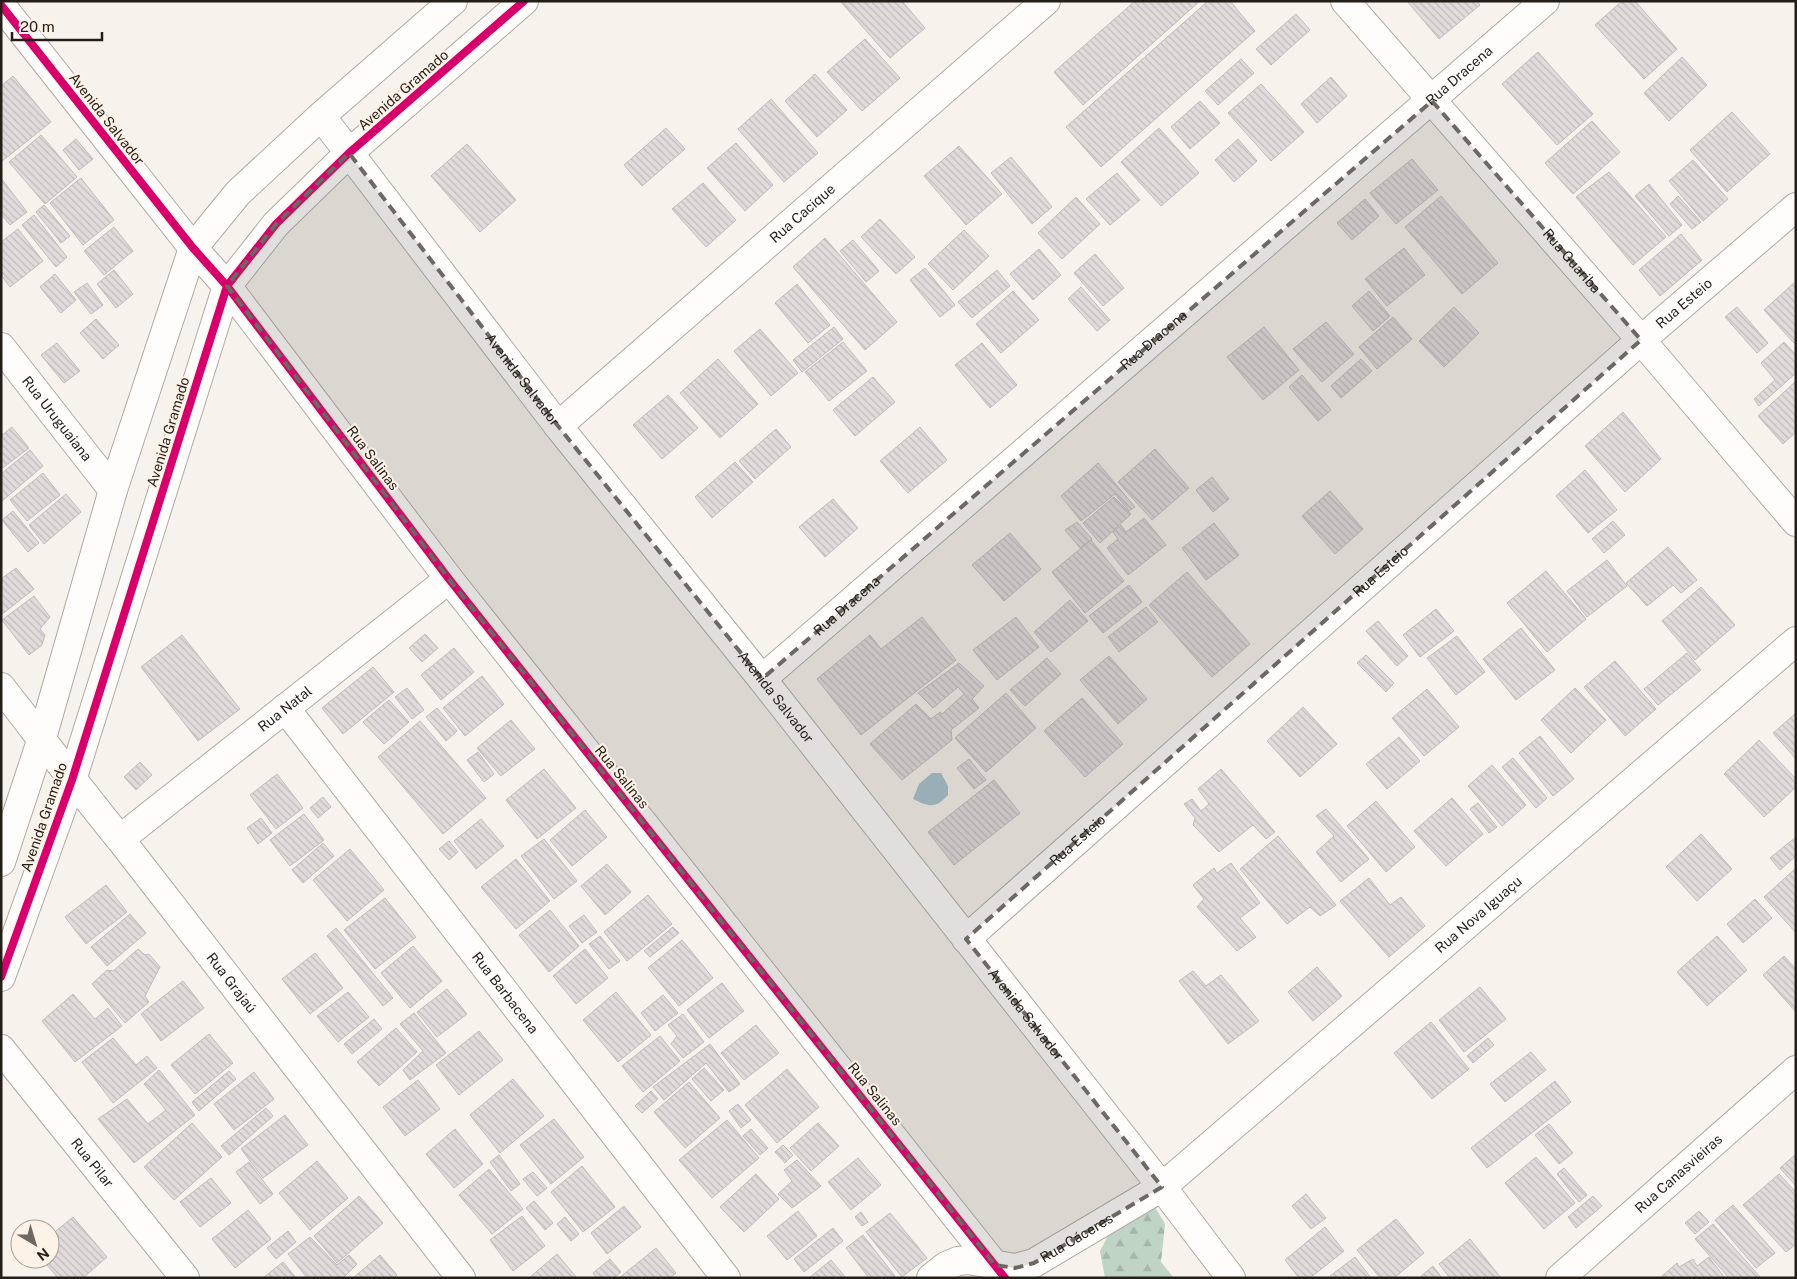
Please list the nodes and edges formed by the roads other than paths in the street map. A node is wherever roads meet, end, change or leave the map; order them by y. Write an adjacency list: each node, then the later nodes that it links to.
1 (453, 1): 8 (street, Avenida Gramado)
2 (524, 1): 9 (street, Avenida Gramado)
3 (1046, 1): 15 (street, Rua Cacique)
4 (1345, 1): 7 (street, Rua Guariba)
5 (1545, 1): 7 (street, Rua Dracena)
6 (1, 5): 11 (street, Avenida Salvador)
7 (1432, 101): 13 (street, Rua Guariba); 20 (street, Rua Dracena)
8 (321, 116): 9 (street, Avenida Salvador); 11 (street, Avenida Gramado)
9 (349, 153): 12 (street, Avenida Gramado); 15 (street, Avenida Salvador)
10 (1796, 207): 13 (street, Rua Esteio)
11 (193, 248): 12 (street, Avenida Salvador); 16 (street, Avenida Gramado)
12 (227, 286): 18 (street, Rua Salinas); 24 (street, Avenida Gramado)
13 (1641, 340): 17 (street, Rua Guariba); 27 (street, Rua Esteio)
14 (1, 347): 16 (street, Rua Uruguaiana)
15 (558, 426): 20 (street, Avenida Salvador)
16 (114, 490): 23 (street, Avenida Gramado)
17 (1796, 522)
18 (449, 579): 22 (street, Rua Natal); 32 (street, Rua Salinas)
19 (1796, 641): 31 (street, Rua Nova Iguaçu)
20 (762, 679): 27 (street, Avenida Salvador)
21 (1, 688): 23 (street, Rua Grajaú)
22 (285, 708): 25 (street, Rua Natal); 35 (street, Rua Barbacena)
23 (42, 738): 24 (street, Rua Grajaú); 26 (street, Avenida Gramado)
24 (72, 780): 25 (street, Rua Grajaú); 28 (street, Avenida Gramado)
25 (120, 839): 34 (street, Rua Grajaú)
26 (1, 862)
27 (966, 939): 31 (street, Avenida Salvador)
28 (1, 977)
29 (1, 1049): 33 (street, Rua Pilar)
30 (1796, 1070): 38 (street, Rua Canasvieiras)
31 (1162, 1187): 32 (street, Rua Cáceres); 37 (street, Avenida Salvador)
32 (1000, 1271): 36 (street, Rua Cáceres)
33 (185, 1278)
34 (461, 1278)
35 (726, 1278)
36 (931, 1278)
37 (1231, 1278)
38 (1560, 1278)

